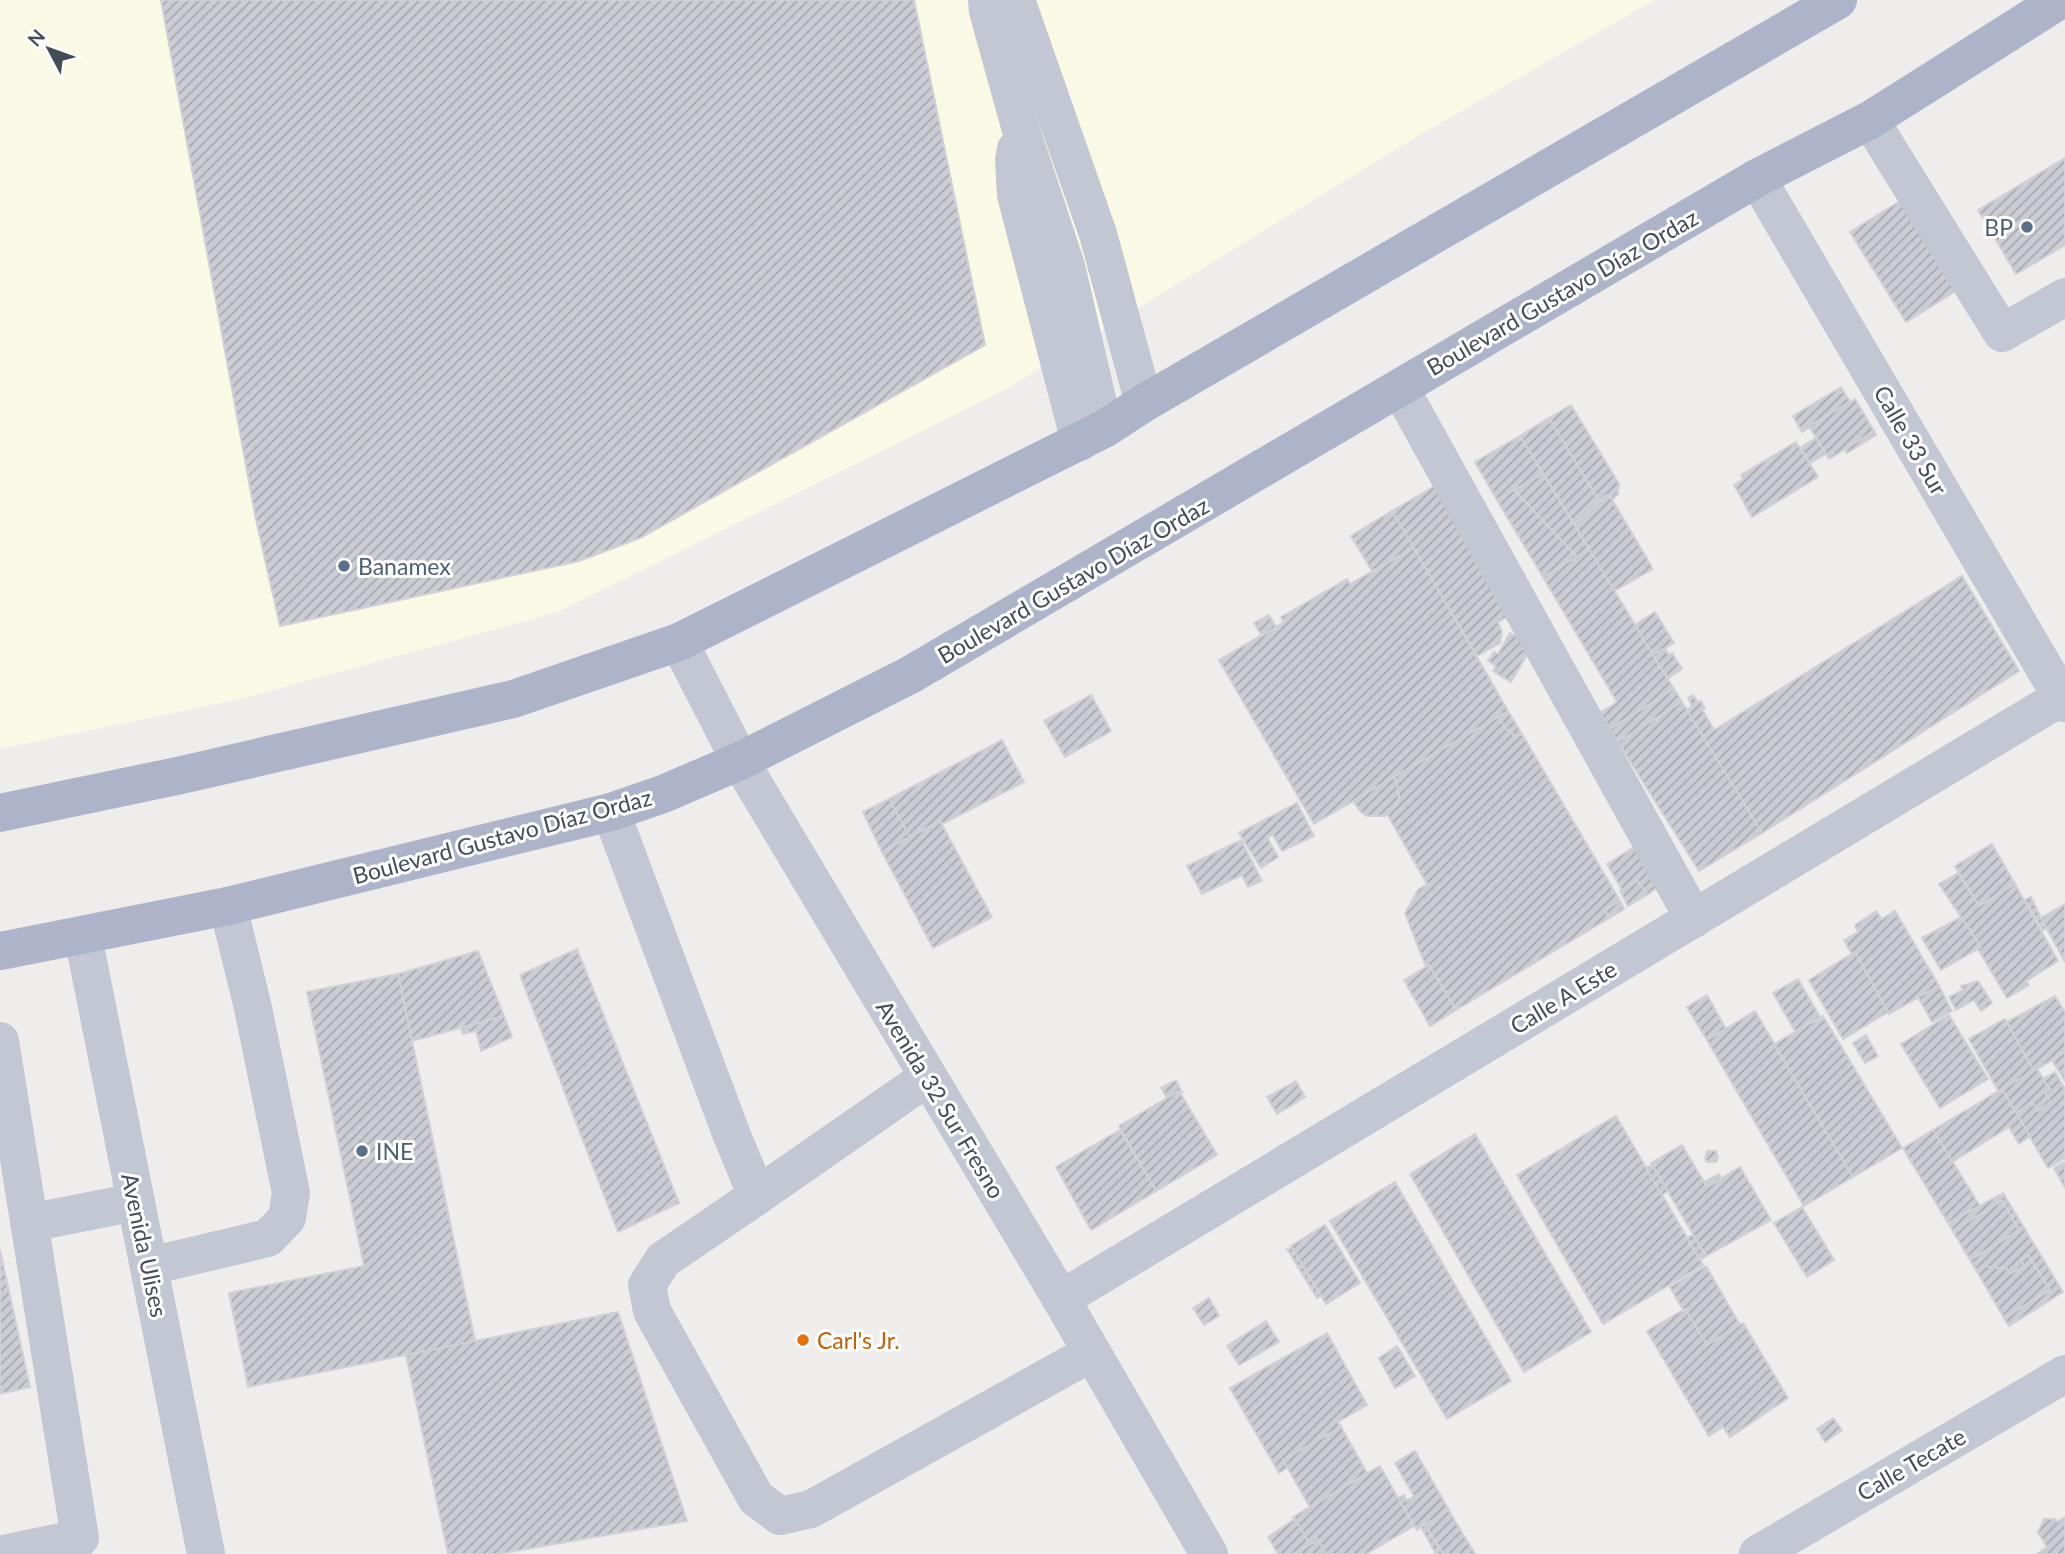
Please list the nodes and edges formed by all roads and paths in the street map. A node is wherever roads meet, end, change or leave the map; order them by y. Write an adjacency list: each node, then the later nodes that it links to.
1 (987, 0): 10 (street)
2 (1016, 0): 9 (street)
3 (1838, 0): 9 (main road)
4 (2060, 0): 5 (main road, Boulevard Gustavo Díaz Ordaz)
5 (1870, 120): 6 (main road, Boulevard Gustavo Díaz Ordaz); 7 (street)
6 (1757, 178): 8 (main road, Boulevard Gustavo Díaz Ordaz); 12 (street, Calle 33 Sur)
7 (2065, 297)
8 (1400, 388): 13 (main road, Boulevard Gustavo Díaz Ordaz); 17 (street)
9 (1144, 403): 10 (main road)
10 (1092, 435): 11 (main road)
11 (679, 642): 13 (street, Avenida 32 Sur Fresno); 15 (main road)
12 (2064, 698): 17 (street, Calle A Este)
13 (740, 761): 14 (main road, Boulevard Gustavo Díaz Ordaz); 21 (street, Avenida 32 Sur Fresno)
14 (611, 812): 16 (main road, Boulevard Gustavo Díaz Ordaz); 22 (street)
15 (0, 813)
16 (228, 906): 18 (main road, Boulevard Gustavo Díaz Ordaz); 25 (street)
17 (1694, 919): 26 (street, Calle A Este)
18 (83, 936): 19 (main road, Boulevard Gustavo Díaz Ordaz); 23 (street, Avenida Ulises)
19 (0, 951)
20 (0, 1041): 24 (street)
21 (928, 1077): 22 (street); 26 (street, Avenida 32 Sur Fresno)
22 (757, 1196): 27 (street)
23 (136, 1202): 24 (street); 25 (street, Avenida Ulises)
24 (29, 1223): 29 (street)
25 (150, 1266): 30 (street, Avenida Ulises)
26 (1061, 1299): 27 (street, Avenida 32 Sur Fresno)
27 (1091, 1353): 31 (street, Avenida 32 Sur Fresno)
28 (2065, 1374): 32 (street, Calle Tecate)
29 (3, 1554)
30 (206, 1554)
31 (1209, 1554)
32 (1758, 1554)

